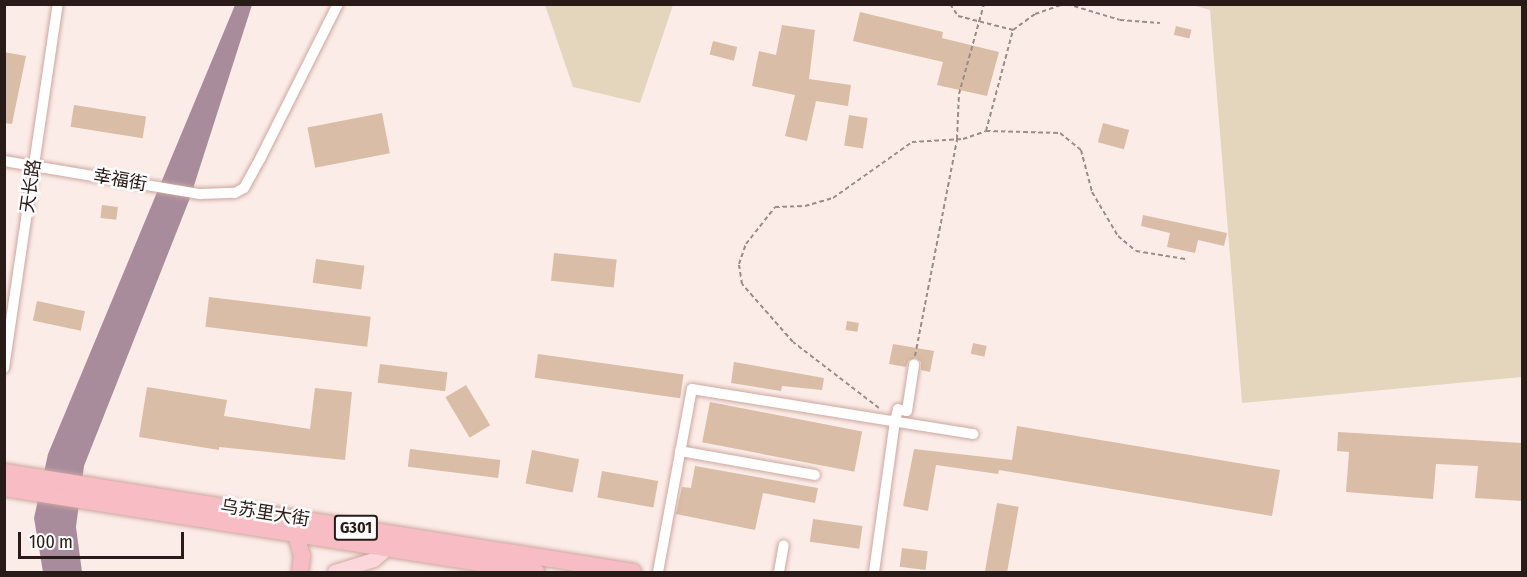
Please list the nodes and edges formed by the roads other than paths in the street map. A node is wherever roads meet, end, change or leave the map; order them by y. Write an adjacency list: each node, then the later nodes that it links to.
1 (58, 4): 4 (street, 天长路)
2 (338, 4): 4 (street, 幸福街)
3 (4, 161): 4 (street, 幸福街)
4 (34, 166): 6 (street, 天长路)
5 (914, 364): 7 (street)
6 (4, 368)
7 (895, 421): 8 (street); 9 (street); 25 (street)
8 (973, 434)
9 (680, 451): 11 (street); 23 (street)
10 (4, 472): 12 (highway, 乌苏里大街 / G301)
11 (815, 475)
12 (38, 485): 13 (highway, 乌苏里大街 / G301); 14 (highway, 乌苏里大街 / G301)
13 (4, 488)
14 (78, 491): 15 (highway, 乌苏里大街 / G301); 16 (highway, 乌苏里大街 / G301)
15 (296, 534): 18 (highway, 乌苏里大街 / G301); 19 (highway)
16 (399, 534): 18 (main road); 22 (highway, 乌苏里大街 / G301)
17 (784, 545): 24 (street)
18 (389, 549): 20 (main road); 21 (highway, 乌苏里大街 / G301)
19 (300, 573)
20 (335, 573)
21 (536, 573)
22 (633, 573)
23 (658, 573)
24 (779, 573)
25 (874, 573)

